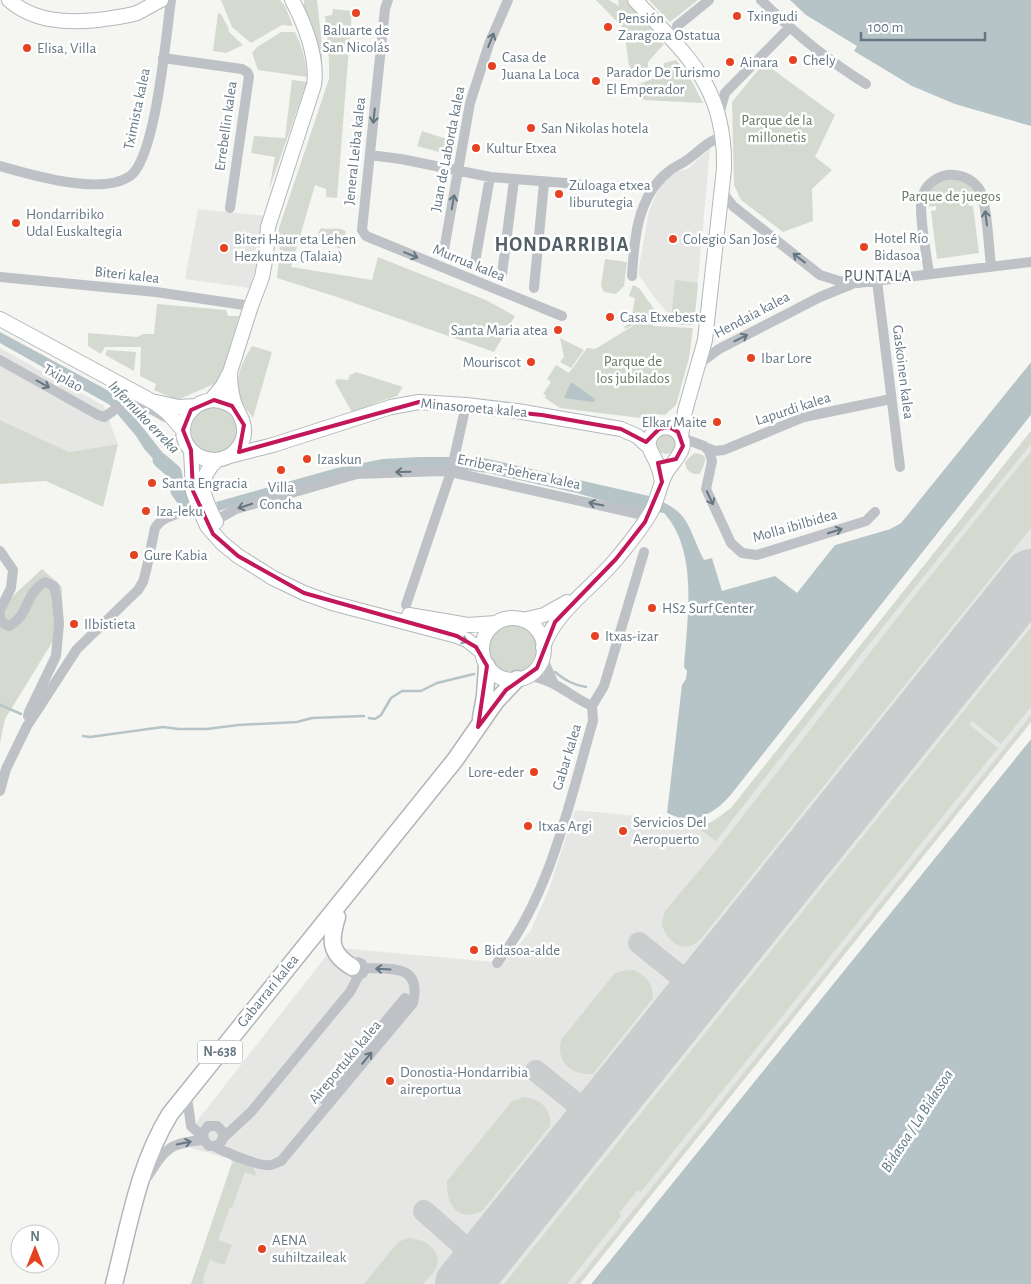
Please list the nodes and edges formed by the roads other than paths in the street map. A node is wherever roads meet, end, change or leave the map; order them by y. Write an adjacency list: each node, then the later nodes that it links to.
1 (9, 0): 2 (street)
2 (161, 0)
3 (171, 0): 12 (street, Tximista kalea)
4 (388, 0): 16 (street, Jeneral Leiba kalea, one-way to 16)
5 (508, 0): 18 (street, Juan de Laborda kalea, one-way to 5)
6 (635, 0): 14 (street)
7 (709, 0): 10 (street)
8 (761, 0): 11 (street)
9 (296, 4): 39 (street)
10 (678, 26)
11 (789, 28): 13 (street); 14 (street)
12 (163, 58): 17 (street, Tximista kalea); 24 (street, Errebellin kalea)
13 (866, 84)
14 (719, 115): 15 (street)
15 (723, 138): 23 (street); 33 (street)
16 (370, 156): 18 (street); 25 (street, Jeneral Leiba kalea)
17 (0, 166)
18 (457, 171): 19 (street); 26 (street, Juan de Laborda kalea, one-way to 18)
19 (490, 177): 20 (street); 27 (street)
20 (514, 180): 21 (street); 30 (street)
21 (544, 183): 22 (street); 37 (street)
22 (578, 184)
23 (722, 187): 32 (street, one-way to 23); 43 (street)
24 (230, 208)
25 (366, 236): 40 (street, Murrua kalea, one-way to 40)
26 (444, 250)
27 (474, 262)
28 (1031, 262): 29 (street)
29 (991, 266): 31 (street); 31 (street, one-way to 31)
30 (502, 274)
31 (929, 274): 35 (street)
32 (820, 275): 36 (street); 38 (street)
33 (632, 276)
34 (0, 277): 39 (street, Biteri kalea)
35 (877, 280): 36 (street); 45 (street, Gaskoinen kalea)
36 (858, 283): 38 (street, Hendaia kalea)
37 (534, 288)
38 (820, 297): 43 (street, Hendaia kalea, one-way to 38)
39 (251, 306): 44 (street)
40 (562, 316)
41 (0, 319): 46 (street)
42 (0, 360): 55 (street, Txiplao, one-way to 55)
43 (700, 363): 48 (street)
44 (230, 372): 47 (street); 51 (street)
45 (891, 398): 58 (street, Lapurdi kalea); 61 (street, Gaskoinen kalea)
46 (148, 399): 50 (street); 55 (street)
47 (211, 400): 50 (street); 51 (street)
48 (687, 403): 52 (street); 57 (street)
49 (466, 405): 54 (street, Minasoroeta kalea); 56 (street, Minasoroeta kalea); 62 (street)
50 (195, 406): 55 (street)
51 (237, 410): 53 (street)
52 (661, 428): 54 (street, Minasoroeta kalea); 57 (street); 59 (street)
53 (244, 429): 56 (street); 60 (street)
54 (621, 430): 59 (street, Minasoroeta kalea)
55 (186, 439): 60 (street); 64 (street)
56 (273, 445): 60 (street, Minasoroeta kalea)
57 (680, 446): 58 (street, Lapurdi kalea); 59 (street); 63 (street)
58 (706, 448): 65 (street, Molla ibilbidea, one-way to 65)
59 (652, 452): 63 (street)
60 (223, 458): 64 (street)
61 (900, 467)
62 (451, 471): 66 (street, Erribera-behera kalea, one-way to 66); 67 (street, Erribera-behera kalea, one-way to 62); 71 (street)
63 (662, 482): 67 (street)
64 (198, 488): 66 (street); 66 (street)
65 (874, 512)
66 (199, 514): 75 (street); 77 (street, one-way to 77); 81 (street, Erribera-behera kalea)
67 (644, 518): 70 (street)
68 (0, 551): 72 (street)
69 (644, 552): 80 (street, Gabar kalea)
70 (596, 581): 74 (street); 76 (street)
71 (406, 605)
72 (0, 610)
73 (0, 615): 81 (street)
74 (523, 620): 75 (street); 76 (street)
75 (496, 623): 77 (street, N-638)
76 (543, 652): 78 (street, N-638); 79 (street)
77 (485, 659): 78 (street); 82 (main road, N-638)
78 (522, 677): 79 (street); 82 (main road, N-638)
79 (553, 682): 80 (street)
80 (592, 706): 86 (street, Gabar kalea)
81 (27, 726): 83 (street)
82 (478, 727): 84 (main road, Gabarrari kalea / N-638)
83 (0, 791)
84 (376, 859): 85 (main road, Gabarrari kalea / N-638); 89 (main road, Gabarrari kalea / N-638)
85 (337, 917): 87 (main road); 90 (main road, Gabarrari kalea / N-638)
86 (497, 964)
87 (358, 970): 92 (street); 94 (street, Aireportuko kalea, one-way to 87)
88 (406, 998): 94 (street, Aireportuko kalea)
89 (211, 1063): 90 (main road); 96 (main road, Gabarrari kalea / N-638)
90 (188, 1104): 91 (street); 95 (main road, Gabarrari kalea / N-638)
91 (203, 1138): 92 (street, Gabarrari kalea); 93 (street); 95 (street, Gabarrari kalea, one-way to 91)
92 (223, 1138): 93 (street)
93 (214, 1146): 94 (street)
94 (269, 1165)
95 (146, 1179): 96 (main road, Gabarrari kalea / N-638)
96 (125, 1239): 97 (main road, Gabarrari kalea / N-638)
97 (114, 1284)

